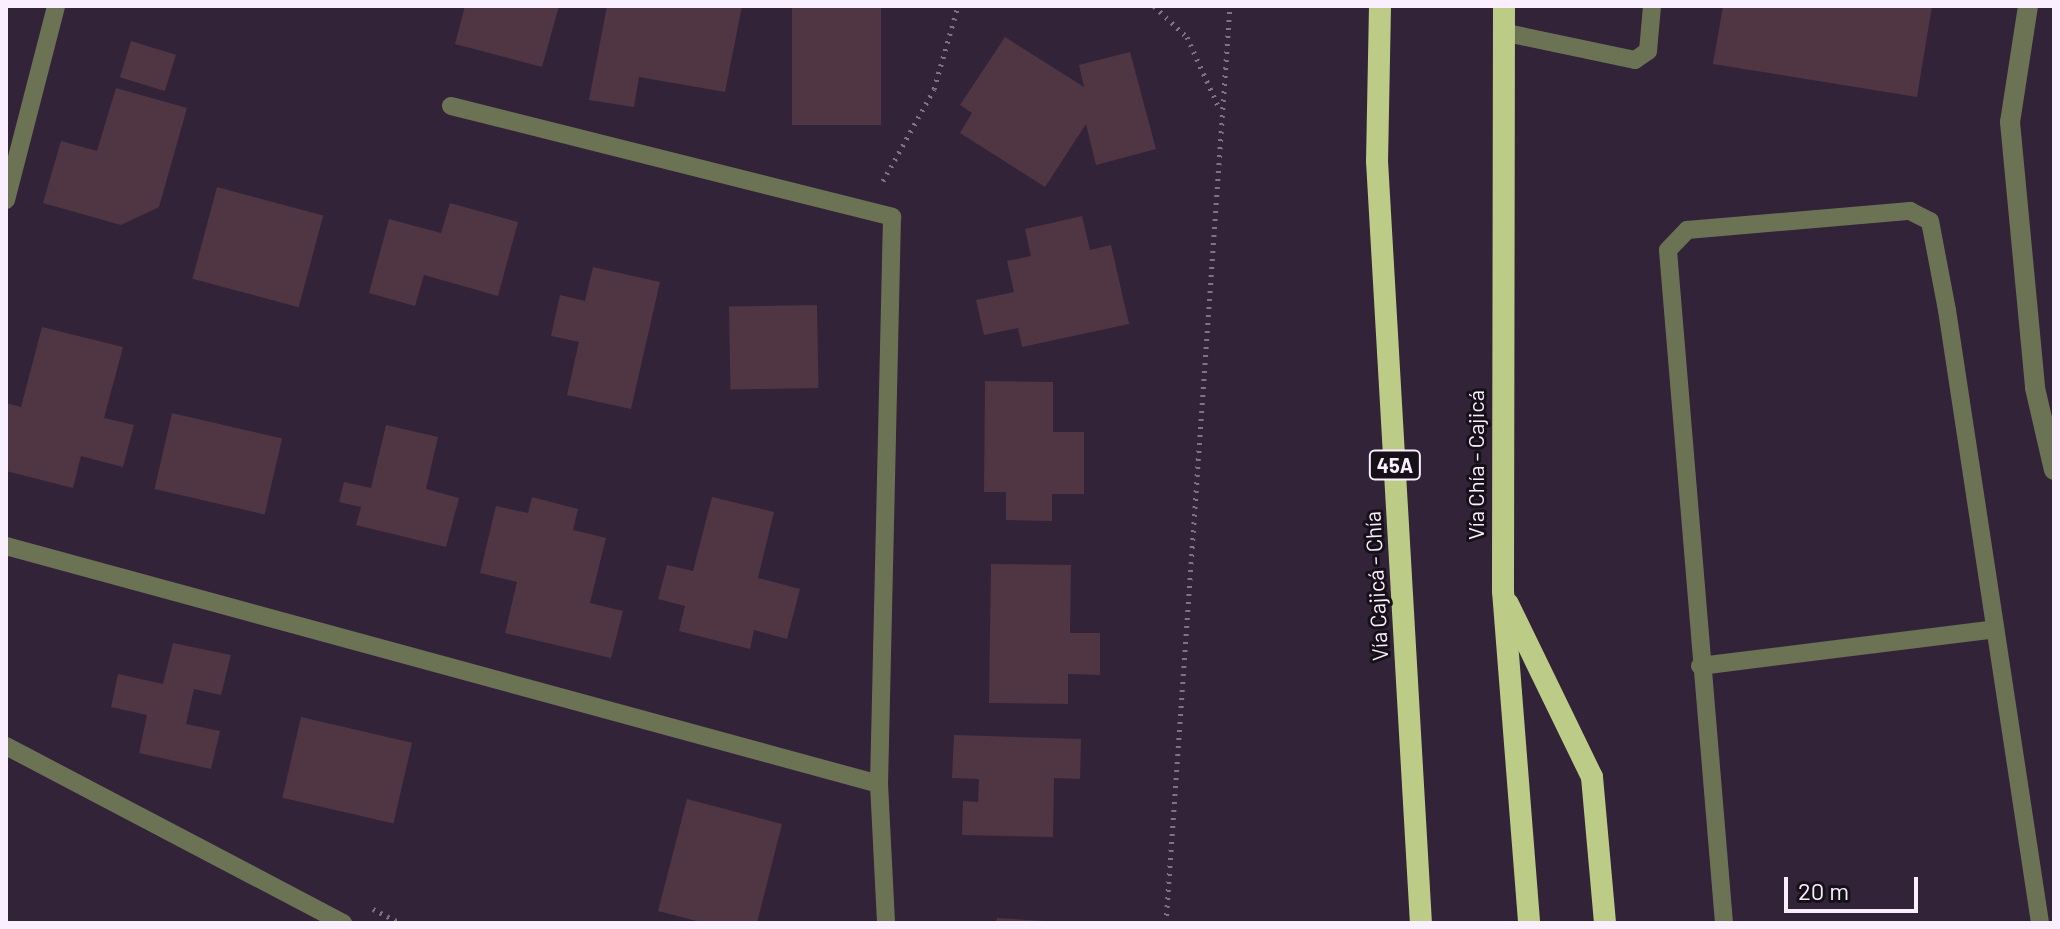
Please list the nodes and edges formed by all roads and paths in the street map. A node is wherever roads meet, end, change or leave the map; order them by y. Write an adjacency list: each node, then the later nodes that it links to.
1 (56, 6): 12 (lane)
2 (958, 6): 13 (path)
3 (1154, 6): 11 (path)
4 (1230, 6): 11 (path)
5 (1380, 6): 24 (highway, Vía Cajicá - Chía / 45A)
6 (1504, 6): 9 (highway, Vía Chía - Cajicá)
7 (1652, 6): 9 (lane)
8 (2028, 6): 14 (street)
9 (1502, 32): 16 (highway, Vía Chía - Cajicá)
10 (451, 106): 13 (lane)
11 (1219, 110): 23 (path)
12 (6, 200)
13 (892, 217): 20 (lane)
14 (2054, 470)
15 (6, 546): 20 (lane)
16 (1503, 591): 25 (highway, Vía Chía - Cajicá); 26 (highway)
17 (1995, 629): 18 (lane); 18 (lane); 28 (lane)
18 (1700, 666): 27 (lane)
19 (6, 746): 21 (lane)
20 (879, 784): 22 (lane)
21 (343, 923)
22 (886, 923)
23 (1166, 923)
24 (1421, 923)
25 (1529, 923)
26 (1605, 923)
27 (1724, 923)
28 (2040, 923)

